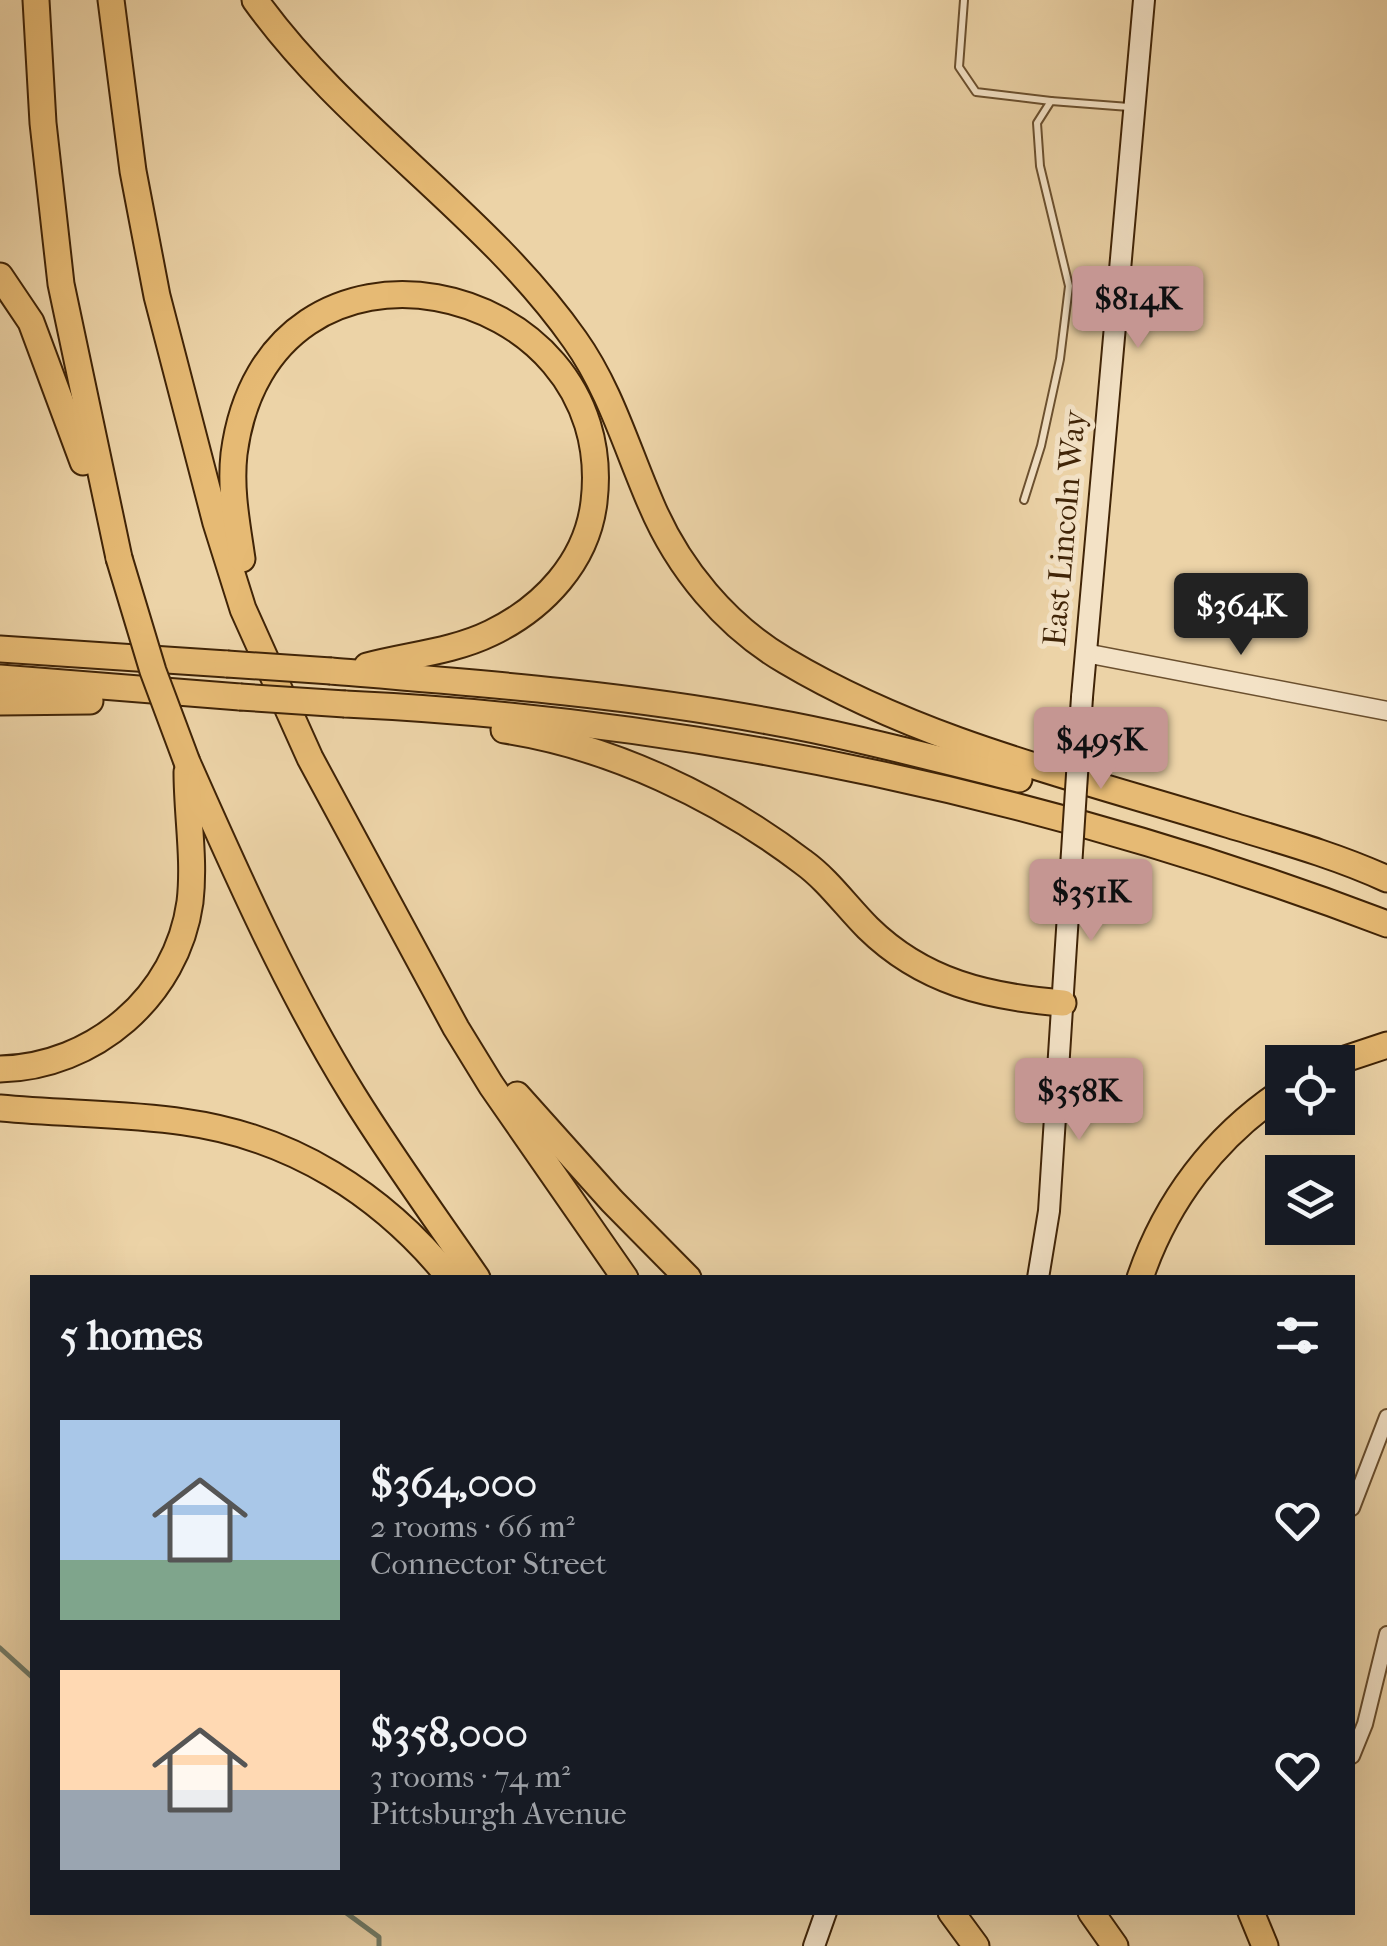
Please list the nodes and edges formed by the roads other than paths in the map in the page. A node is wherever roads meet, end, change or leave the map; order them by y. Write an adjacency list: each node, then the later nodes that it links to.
1 (36, 0): 10 (highway)
2 (111, 0): 11 (highway)
3 (255, 0): 23 (highway)
4 (964, 0): 6 (lane)
5 (1144, 0): 7 (main road, East Lincoln Way)
6 (1052, 101): 7 (lane); 9 (lane)
7 (1136, 108): 14 (main road, East Lincoln Way)
8 (0, 276): 10 (highway)
9 (1024, 500)
10 (119, 558): 22 (highway, bridge)
11 (243, 609): 16 (highway); 26 (highway)
12 (0, 632): 15 (highway)
13 (0, 648): 15 (highway)
14 (1085, 652): 21 (street); 27 (main road, East Lincoln Way, bridge)
15 (98, 653): 16 (highway, bridge)
16 (336, 672): 24 (highway)
17 (0, 678): 18 (highway)
18 (240, 696): 19 (highway); 20 (highway, bridge)
19 (0, 702)
20 (382, 706): 25 (highway); 27 (highway)
21 (1387, 711)
22 (187, 762): 30 (highway); 34 (highway)
23 (1387, 879)
24 (1387, 892)
25 (1387, 924)
26 (424, 970): 35 (highway); 36 (highway)
27 (1063, 1002): 37 (main road, East Lincoln Way)
28 (1387, 1045): 29 (highway)
29 (1355, 1056)
30 (0, 1069)
31 (1265, 1105): 38 (highway)
32 (0, 1108): 33 (highway)
33 (447, 1275)
34 (475, 1275)
35 (624, 1275)
36 (685, 1275)
37 (1038, 1275)
38 (1141, 1275)
39 (1387, 1417): 40 (street)
40 (1355, 1500)
41 (1387, 1634): 42 (street)
42 (1355, 1749)
43 (825, 1915): 46 (main road)
44 (953, 1915): 47 (highway)
45 (1252, 1915): 48 (highway)
46 (814, 1946)
47 (976, 1946)
48 (1265, 1946)

